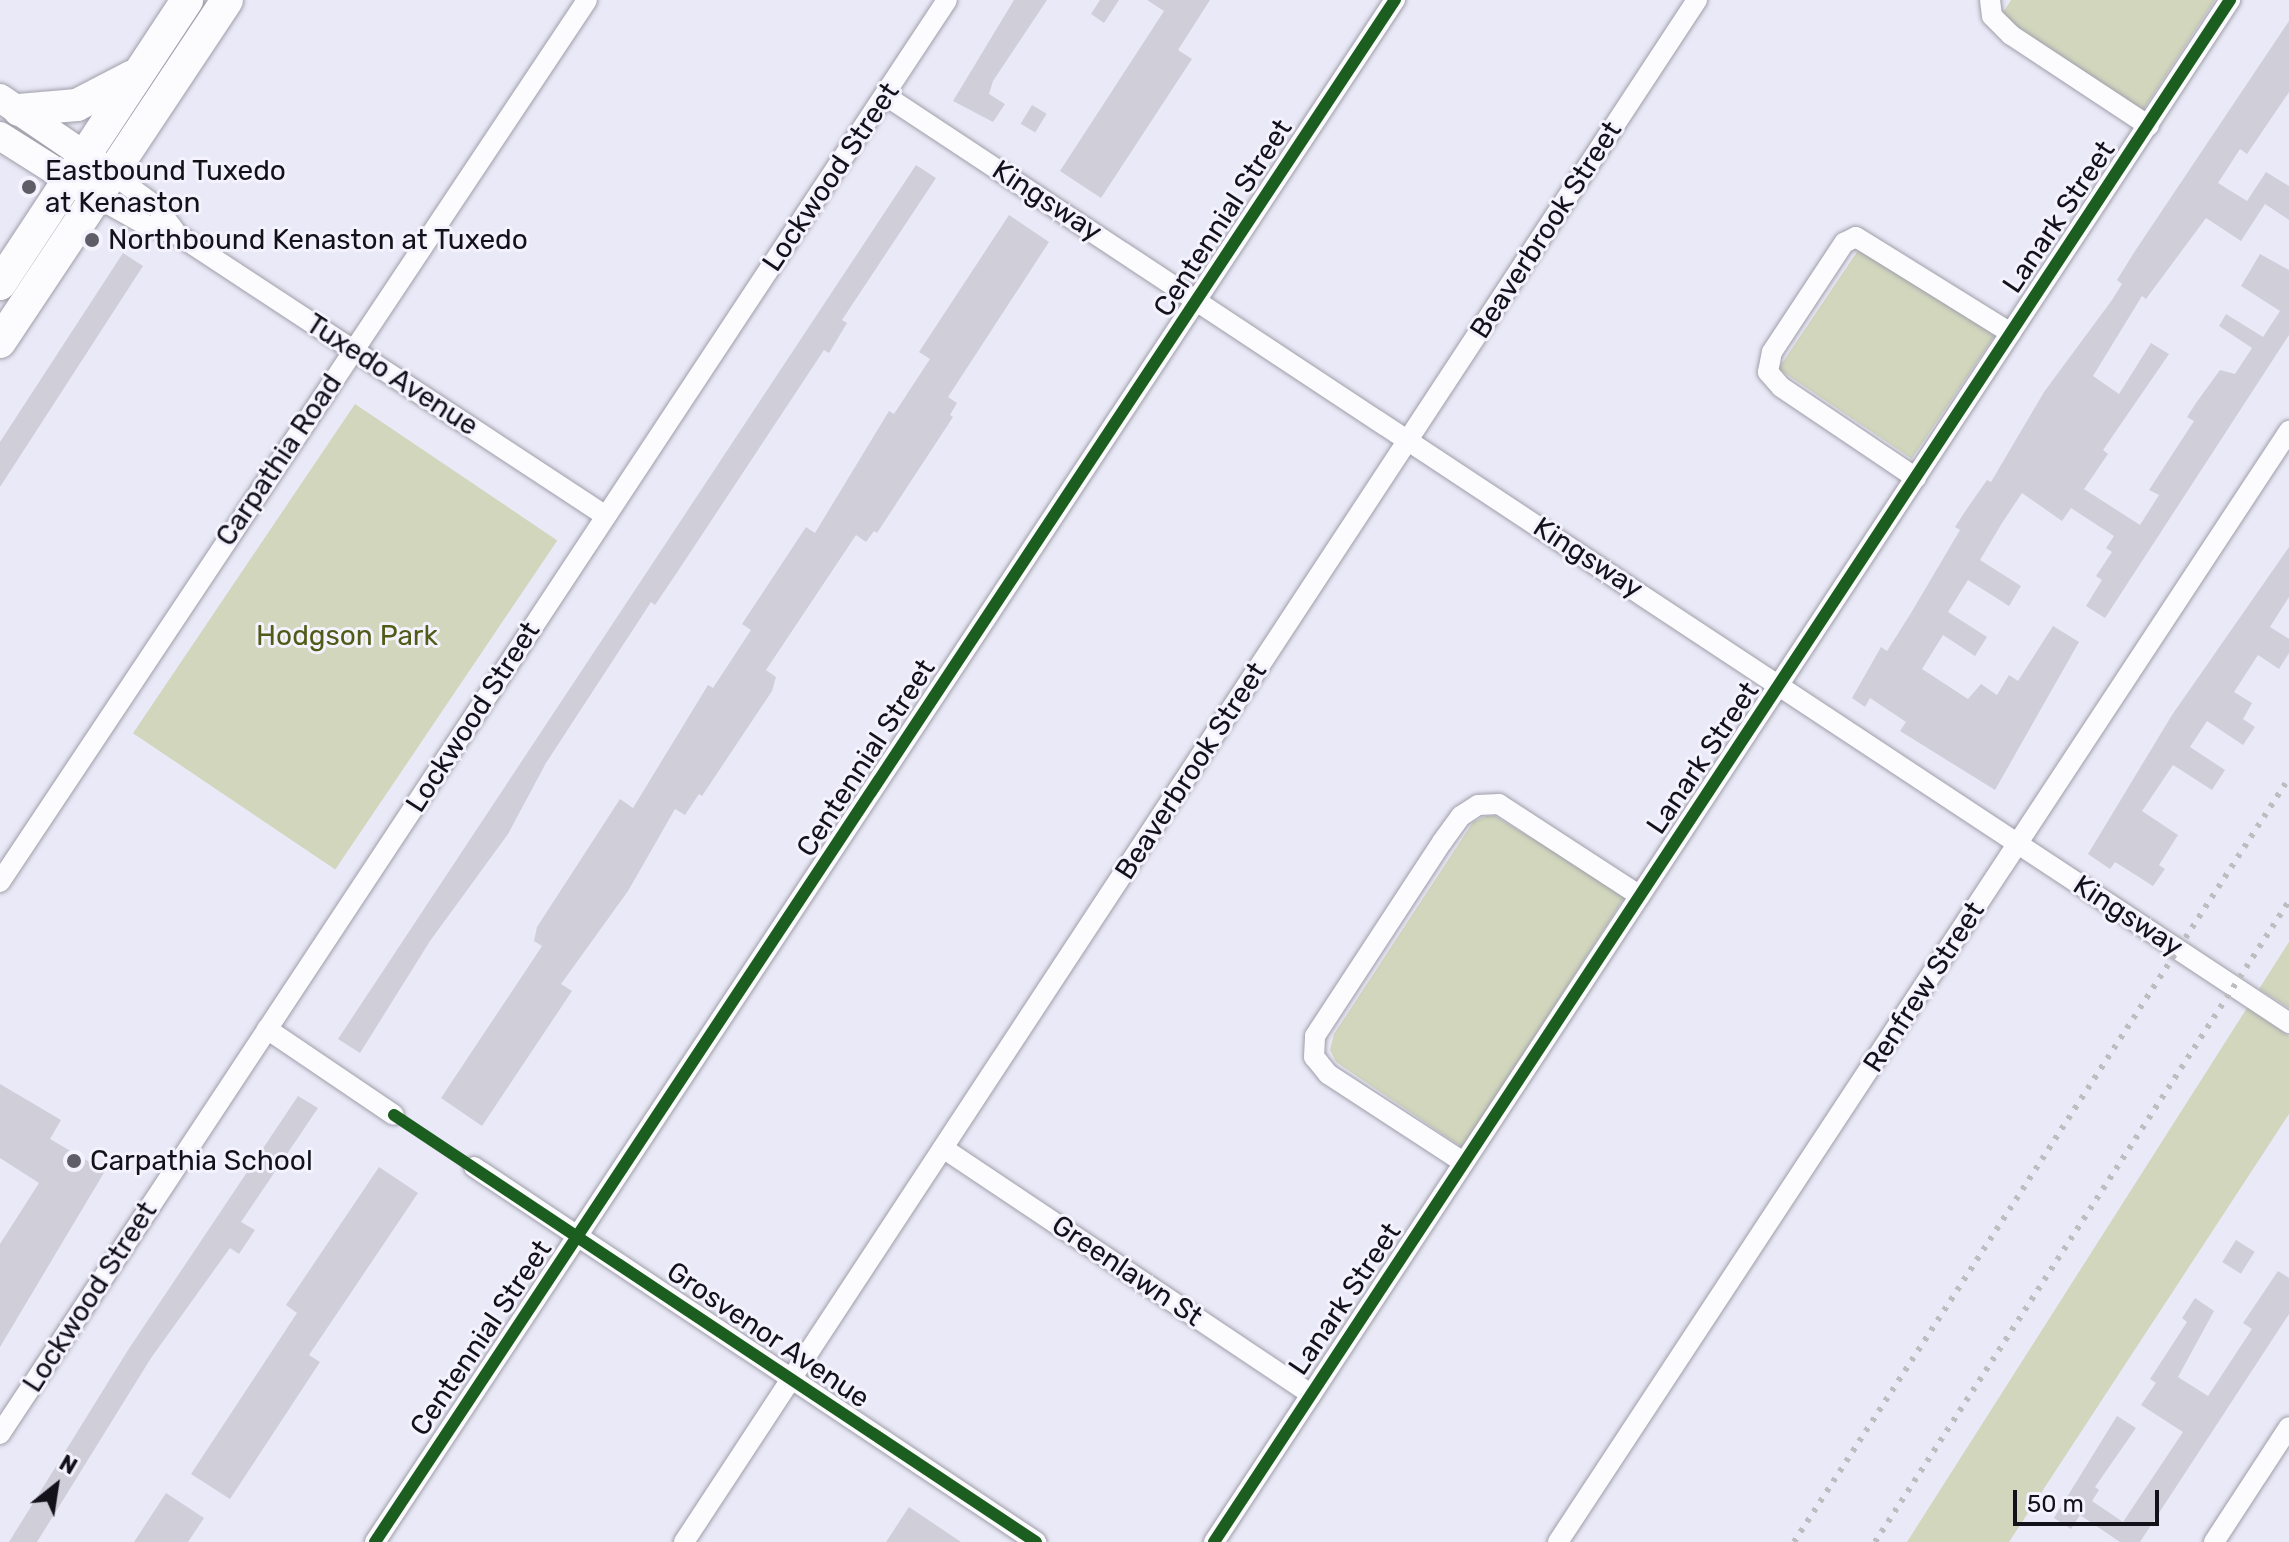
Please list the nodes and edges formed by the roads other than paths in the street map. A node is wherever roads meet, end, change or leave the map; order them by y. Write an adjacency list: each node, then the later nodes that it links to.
1 (187, 0): 9 (main road)
2 (227, 0): 14 (main road)
3 (587, 0): 19 (street, Carpathia Road)
4 (947, 0): 10 (street, Lockwood Street)
5 (1395, 0): 16 (street, Centennial Street)
6 (1697, 0): 21 (street, Beaverbrook Street)
7 (1990, 0): 12 (street)
8 (2230, 0): 12 (street, Lanark Street)
9 (139, 72): 11 (main road); 13 (main road)
10 (886, 96): 16 (street, Kingsway); 23 (street, Lockwood Street)
11 (6, 115): 13 (main road, Tuxedo Avenue)
12 (2149, 126): 17 (street, Lanark Street)
13 (77, 168): 14 (main road, Tuxedo Avenue); 15 (main road)
14 (104, 185): 18 (main road); 19 (street, Tuxedo Avenue)
15 (0, 284)
16 (1198, 300): 21 (street, Kingsway); 34 (street, Centennial Street)
17 (2011, 333): 22 (street, Lanark Street); 22 (street)
18 (0, 342)
19 (353, 349): 23 (street, Tuxedo Avenue); 26 (street, Carpathia Road)
20 (2289, 431): 25 (street, Renfrew Street)
21 (1408, 439): 24 (street, Kingsway); 31 (street, Beaverbrook Street)
22 (1916, 478): 24 (street, Lanark Street)
23 (606, 516): 29 (street, Lockwood Street)
24 (1781, 685): 25 (street, Kingsway); 27 (street, Lanark Street)
25 (2018, 844): 28 (street, Kingsway); 43 (street, Renfrew Street)
26 (0, 882)
27 (1640, 896): 32 (street, Lanark Street); 32 (street)
28 (2289, 1023)
29 (267, 1029): 30 (street); 38 (street, Lockwood Street)
30 (394, 1115)
31 (943, 1148): 35 (street, Beaverbrook Street); 36 (street, Greenlawn St)
32 (1463, 1162): 36 (street, Lanark Street)
33 (474, 1167): 34 (street, Grosvenor Avenue)
34 (577, 1237): 35 (street, Grosvenor Avenue); 39 (street, Centennial Street)
35 (791, 1379): 40 (street, Beaverbrook Street); 41 (street, Grosvenor Avenue)
36 (1311, 1394): 42 (street, Lanark Street)
37 (2289, 1427): 44 (street)
38 (0, 1434)
39 (375, 1542)
40 (684, 1542)
41 (1036, 1542)
42 (1214, 1542)
43 (1558, 1542)
44 (2214, 1542)

